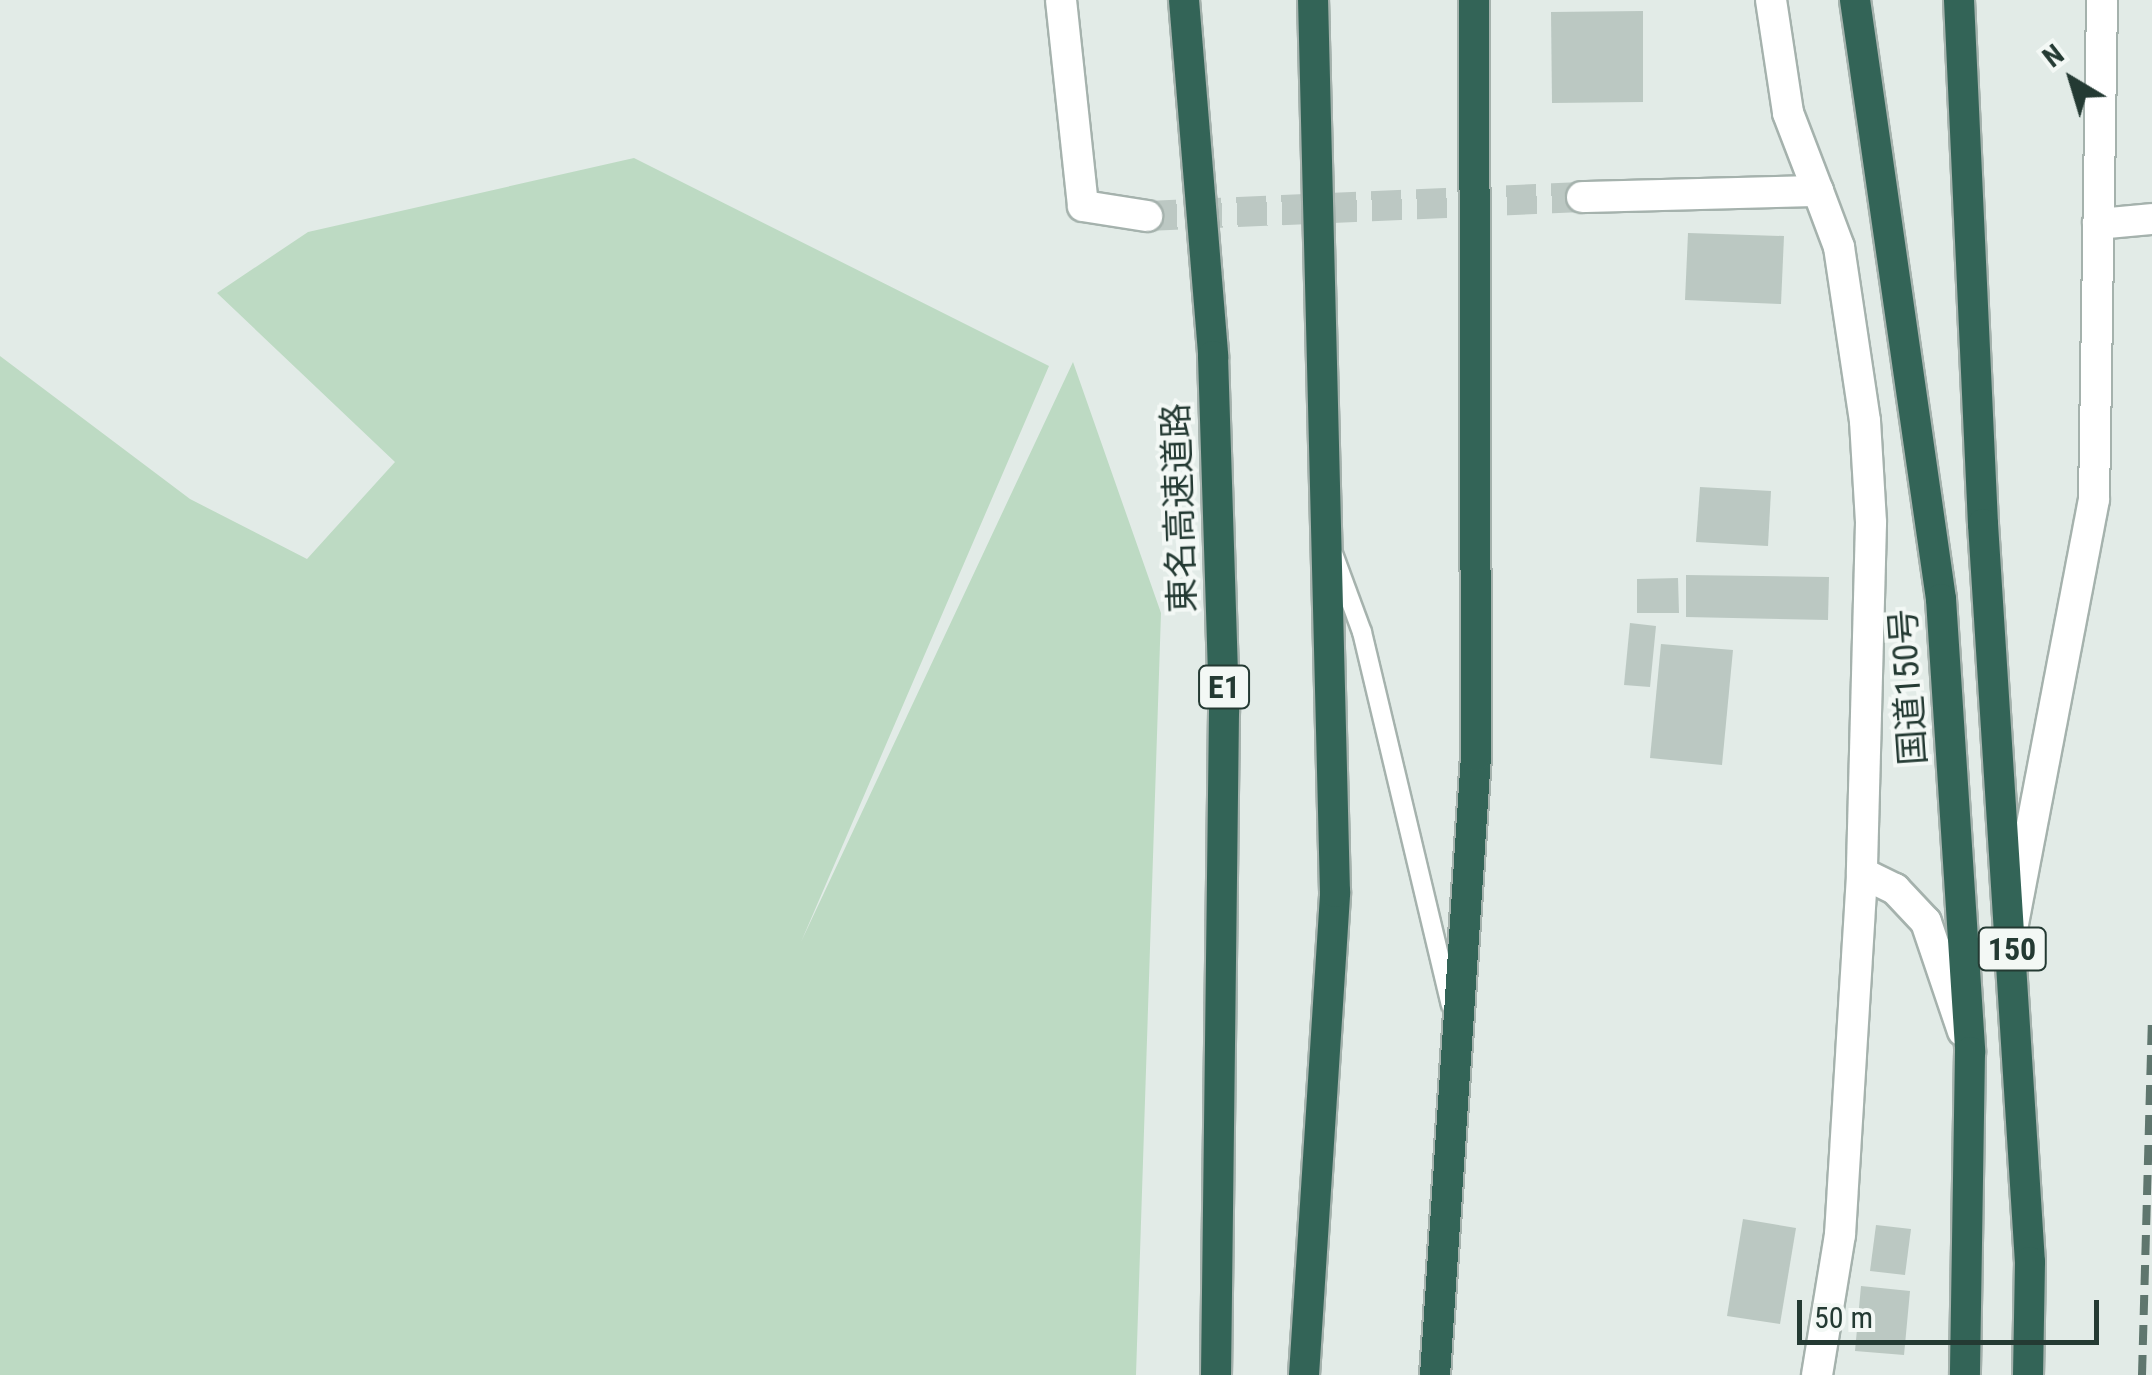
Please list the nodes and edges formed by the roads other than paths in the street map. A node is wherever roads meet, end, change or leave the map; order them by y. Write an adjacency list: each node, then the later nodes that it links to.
1 (1061, 0): 11 (street)
2 (1184, 0): 19 (highway, 東名高速道路 / E1)
3 (1313, 0): 14 (highway)
4 (1474, 0): 17 (highway)
5 (1771, 0): 9 (street)
6 (1855, 0): 18 (highway, 国道150号 / 150)
7 (1959, 0): 16 (highway, 150)
8 (2102, 0): 13 (street)
9 (1818, 192): 10 (street); 15 (street)
10 (1582, 197)
11 (1146, 216)
12 (2152, 219): 13 (street)
13 (2098, 224): 16 (street)
14 (1331, 546): 17 (lane); 20 (highway)
15 (1862, 873): 18 (street); 22 (street)
16 (2012, 935): 24 (highway, 150)
17 (1459, 1040): 21 (highway)
18 (1970, 1052): 23 (highway, 国道150号 / 150)
19 (1216, 1375)
20 (1304, 1375)
21 (1435, 1375)
22 (1817, 1375)
23 (1965, 1375)
24 (2028, 1375)

